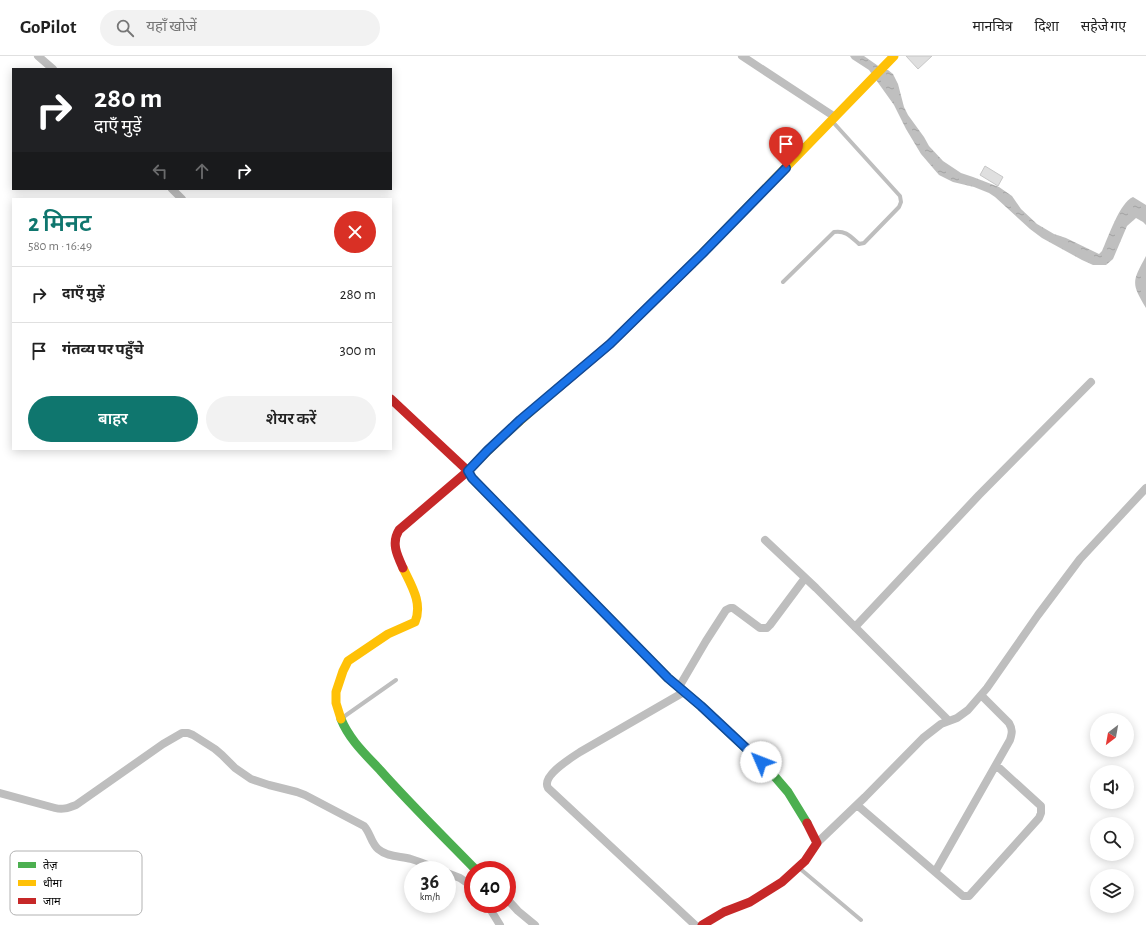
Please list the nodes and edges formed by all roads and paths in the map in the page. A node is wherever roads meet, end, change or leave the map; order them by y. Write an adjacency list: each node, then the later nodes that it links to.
1 (38, 56): 4 (street)
2 (742, 56): 5 (street)
3 (894, 56): 5 (street)
4 (52, 68)
5 (833, 119): 8 (lane); 11 (street)
6 (173, 190): 7 (street)
7 (181, 198)
8 (783, 282)
9 (1091, 382): 15 (street)
10 (392, 400): 11 (street)
11 (468, 471): 17 (street); 19 (street)
12 (1146, 488): 18 (street)
13 (764, 540): 14 (street)
14 (805, 578): 15 (street); 17 (street)
15 (855, 627): 20 (street)
16 (396, 680): 19 (lane)
17 (681, 690): 24 (street); 34 (street)
18 (981, 695): 20 (street); 21 (street)
19 (342, 718): 26 (street)
20 (949, 721): 23 (street)
21 (996, 765): 28 (street); 28 (street)
22 (0, 792): 25 (street)
23 (857, 805): 24 (street); 28 (street)
24 (817, 843): 27 (street)
25 (417, 861)
26 (467, 861)
27 (798, 867): 31 (lane); 35 (street)
28 (935, 872)
29 (516, 909): 33 (street)
30 (493, 913): 32 (street)
31 (861, 920)
32 (500, 925)
33 (535, 925)
34 (695, 925)
35 (702, 925)

